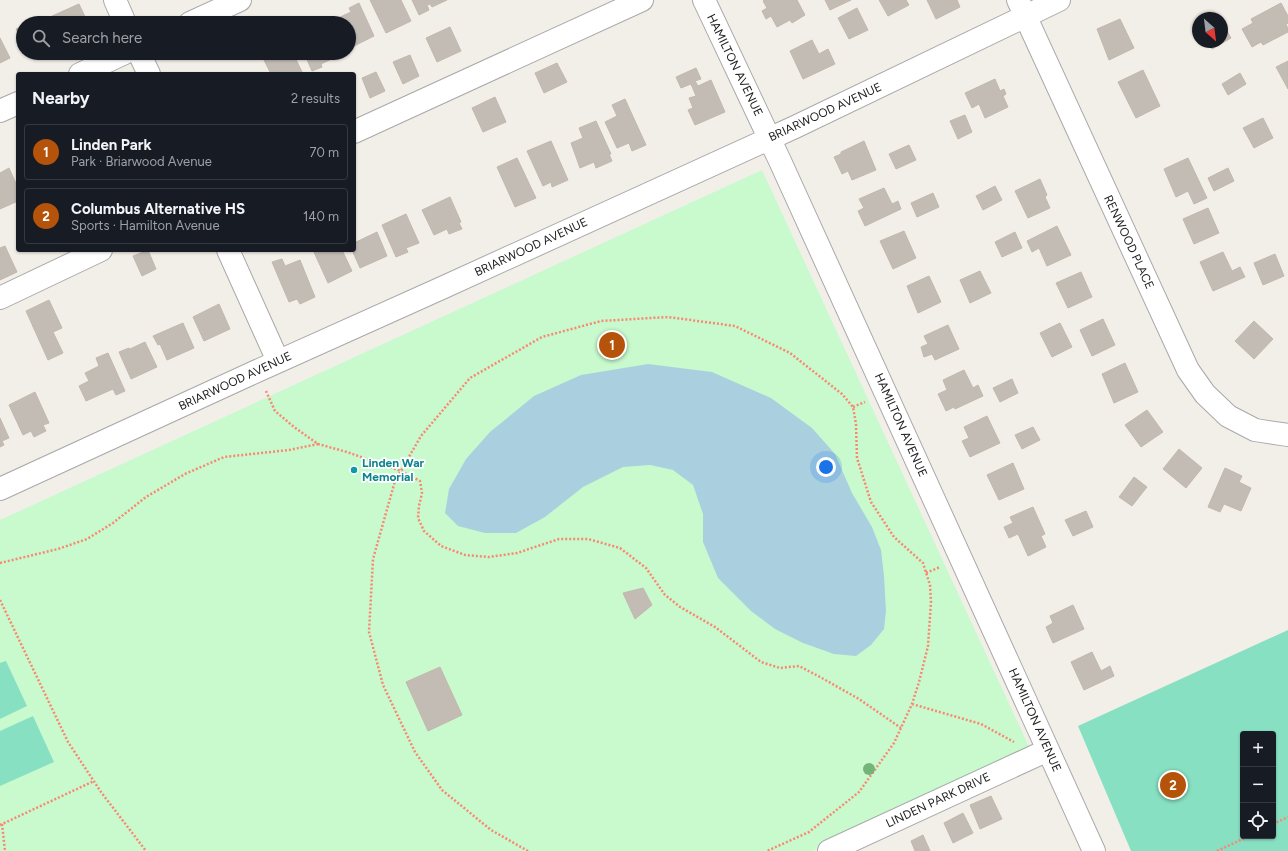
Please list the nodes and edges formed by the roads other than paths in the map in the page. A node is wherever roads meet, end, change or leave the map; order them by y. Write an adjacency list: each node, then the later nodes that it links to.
1 (115, 0): 7 (street)
2 (240, 0): 8 (street)
3 (642, 0): 15 (street)
4 (704, 0): 16 (street, HAMILTON AVENUE)
5 (1059, 0): 6 (street, BRIARWOOD AVENUE)
6 (1022, 8): 16 (street, BRIARWOOD AVENUE); 21 (street, RENWOOD PLACE)
7 (122, 16)
8 (205, 16)
9 (110, 60): 11 (street)
10 (142, 60): 12 (street)
11 (84, 72)
12 (148, 72)
13 (16, 104): 14 (street)
14 (0, 111)
15 (356, 131)
16 (770, 138): 20 (street, BRIARWOOD AVENUE); 23 (street, HAMILTON AVENUE)
17 (97, 252): 19 (street)
18 (229, 252): 20 (street)
19 (0, 298)
20 (278, 361): 22 (street, BRIARWOOD AVENUE)
21 (1288, 435)
22 (0, 489)
23 (1048, 750): 24 (street, LINDEN PARK DRIVE); 25 (street, HAMILTON AVENUE)
24 (828, 851)
25 (1094, 851)

